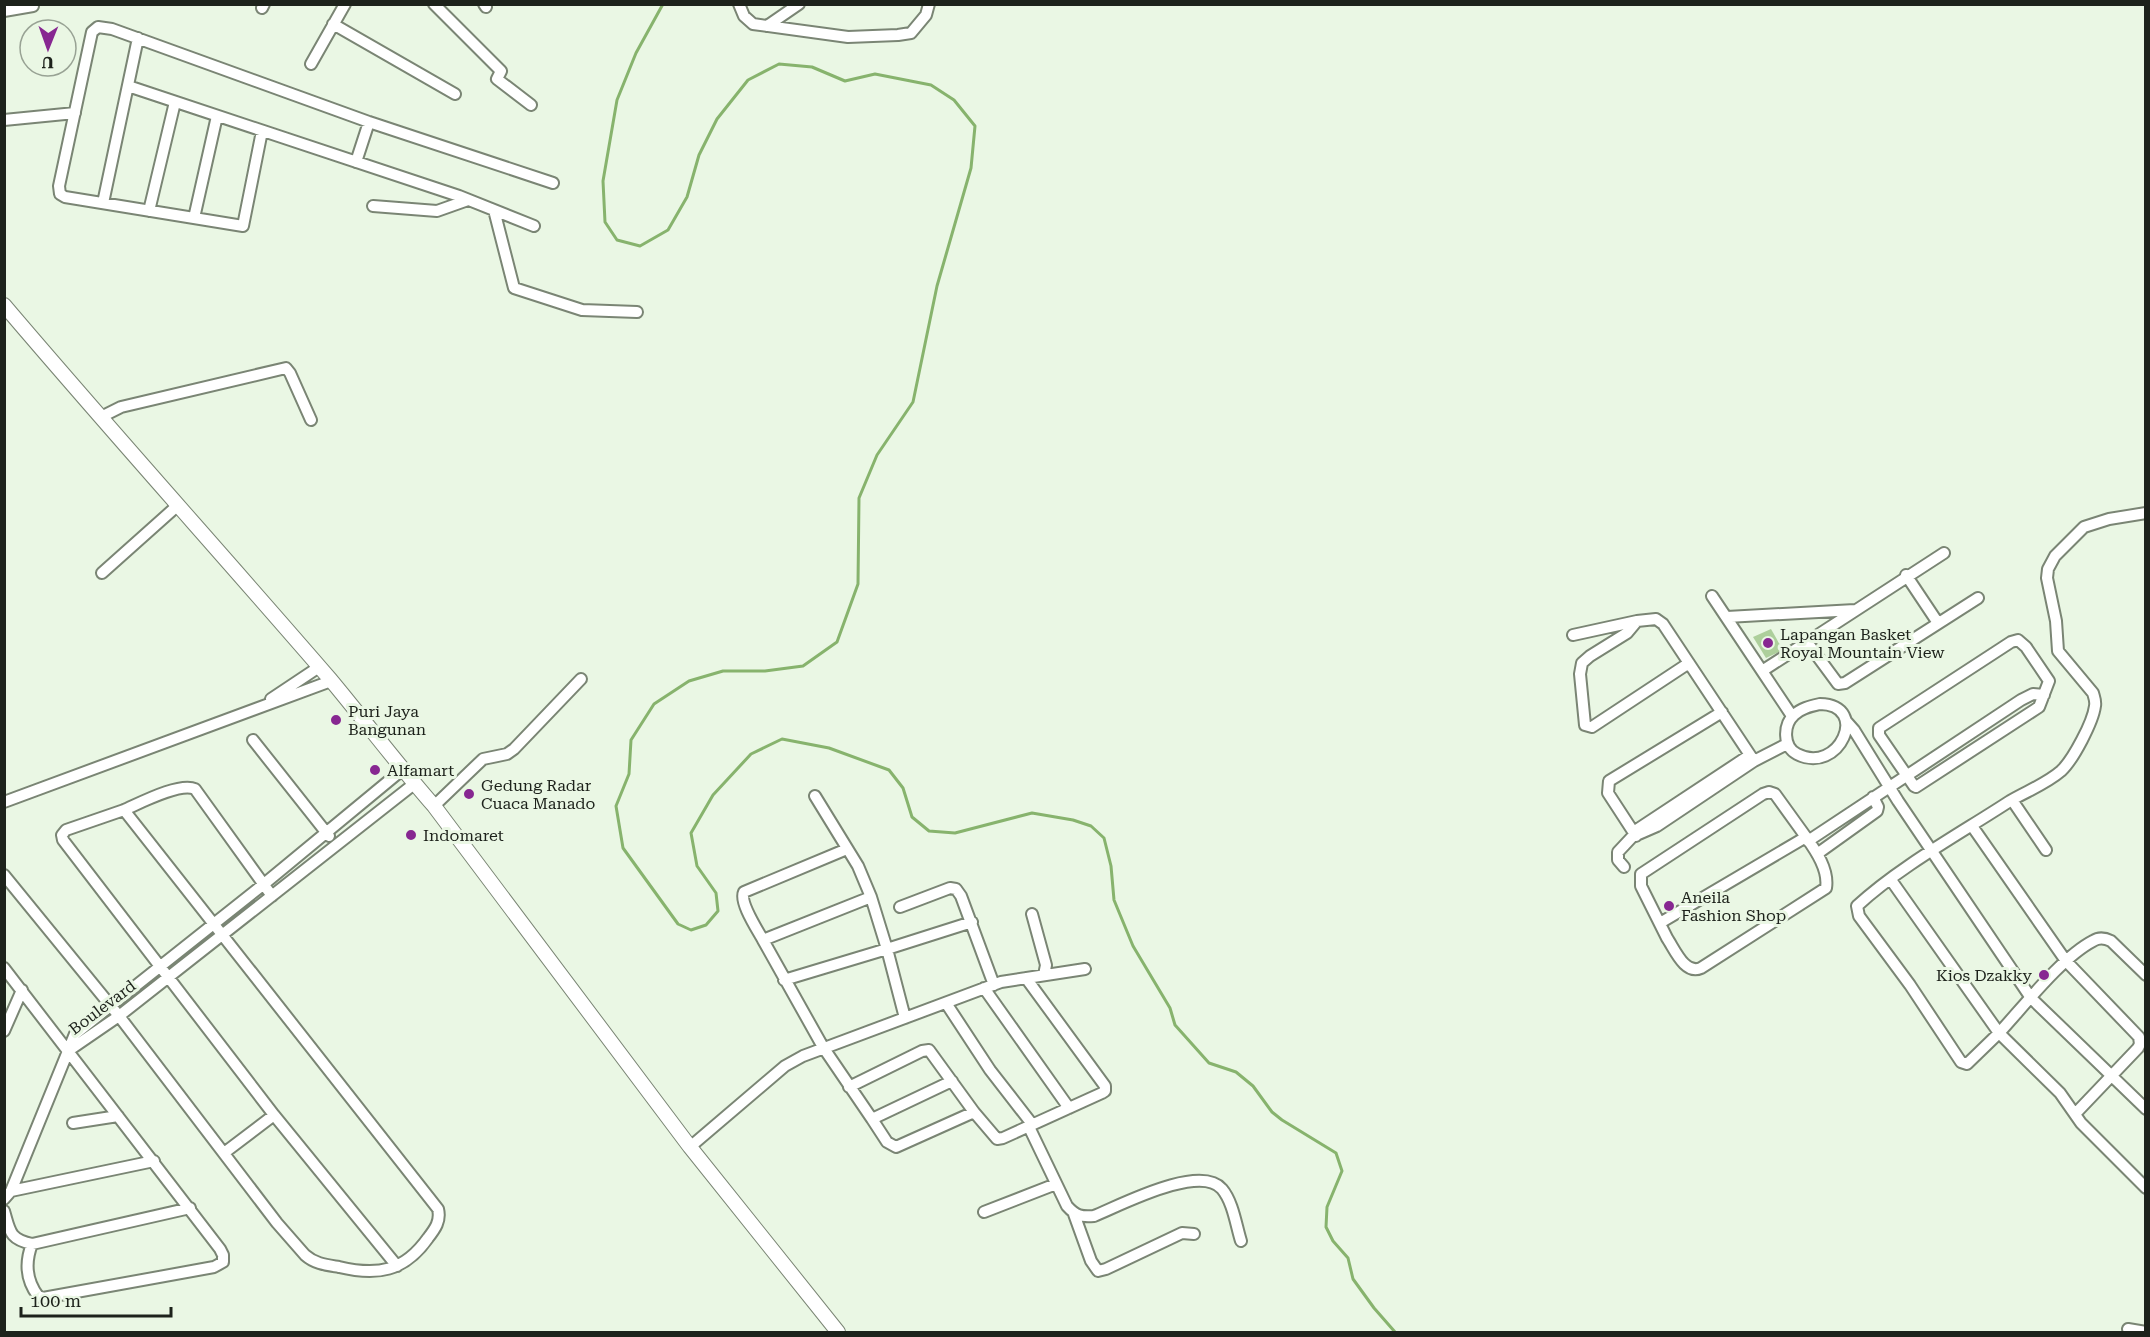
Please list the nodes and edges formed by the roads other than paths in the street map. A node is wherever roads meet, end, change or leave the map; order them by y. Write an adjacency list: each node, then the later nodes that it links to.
1 (345, 4): 8 (street)
2 (434, 4): 15 (street)
3 (800, 4): 9 (street)
4 (929, 4): 9 (street)
5 (33, 6): 7 (street)
6 (743, 6): 9 (street)
7 (4, 11)
8 (333, 24): 11 (street); 13 (street)
9 (767, 26)
10 (138, 38): 12 (street); 16 (street); 19 (street)
11 (311, 64)
12 (128, 86): 14 (street); 24 (street)
13 (455, 94)
14 (175, 102): 17 (street); 27 (street)
15 (531, 105)
16 (75, 113): 18 (street); 24 (street)
17 (217, 116): 20 (street); 28 (street)
18 (4, 120)
19 (369, 122): 21 (street); 22 (street)
20 (262, 131): 21 (street); 28 (street)
21 (356, 162): 23 (street)
22 (553, 183)
23 (468, 200): 25 (street); 26 (street)
24 (103, 203): 27 (street)
25 (373, 206)
26 (494, 210): 29 (street); 31 (street)
27 (149, 211): 28 (street)
28 (194, 218)
29 (534, 226)
30 (4, 305): 32 (street)
31 (637, 312)
32 (101, 417): 33 (street); 34 (street)
33 (311, 420)
34 (177, 506): 37 (street); 48 (street)
35 (2145, 513): 66 (street)
36 (1944, 553): 38 (street)
37 (102, 573)
38 (1906, 575): 41 (street); 44 (street)
39 (1712, 596): 42 (street)
40 (1978, 598): 44 (street)
41 (1856, 610): 42 (street); 46 (street)
42 (1727, 617): 49 (street)
43 (1637, 621): 45 (street); 47 (street); 47 (street)
44 (1938, 623): 46 (street)
45 (1573, 635)
46 (1807, 642): 49 (street)
47 (1689, 663): 54 (street)
48 (319, 667): 51 (street); 53 (street)
49 (1762, 670): 55 (street)
50 (581, 679): 68 (street)
51 (331, 681): 53 (street); 60 (street)
52 (2044, 695): 61 (street); 61 (street); 61 (street)
53 (258, 708): 67 (street)
54 (1722, 712): 59 (street); 72 (street)
55 (1792, 716): 56 (street); 58 (street)
56 (1846, 721): 58 (street); 63 (street)
57 (253, 740): 71 (street)
58 (1787, 744): 59 (street)
59 (1752, 758): 72 (street)
60 (402, 770): 62 (street); 71 (street, Boulevard)
61 (1907, 775): 63 (street)
62 (414, 784): 68 (street); 74 (street, Boulevard)
63 (1889, 787): 65 (street); 77 (street)
64 (815, 796): 75 (street)
65 (1873, 798): 73 (street); 78 (street)
66 (2012, 800): 70 (street); 76 (street)
67 (4, 802)
68 (434, 806): 125 (street)
69 (124, 810): 82 (street); 89 (street); 94 (street)
70 (1972, 826): 77 (street); 93 (street)
71 (326, 832): 74 (street); 82 (street, Boulevard)
72 (1635, 835): 79 (street)
73 (1807, 839): 78 (street); 88 (street); 88 (street)
74 (336, 844): 83 (street, Boulevard)
75 (847, 849): 84 (street); 91 (street)
76 (2046, 850)
77 (1932, 852): 81 (street); 104 (street)
78 (1817, 854): 88 (street)
79 (1624, 867)
80 (4, 875): 106 (street)
81 (1891, 880): 110 (street); 110 (street)
82 (264, 884): 83 (street); 89 (street, Boulevard)
83 (272, 896): 90 (street, Boulevard)
84 (871, 897): 91 (street); 92 (street)
85 (900, 907): 87 (street)
86 (1032, 914): 97 (street)
87 (972, 922): 92 (street); 102 (street)
88 (1660, 923)
89 (212, 924): 90 (street); 94 (street, Boulevard)
90 (222, 936): 99 (street, Boulevard); 138 (street)
91 (763, 940): 101 (street)
92 (887, 949): 101 (street); 108 (street)
93 (2066, 961): 98 (street); 104 (street); 113 (street)
94 (159, 967): 99 (street); 106 (street, Boulevard)
95 (4, 968): 103 (street)
96 (1085, 969): 97 (street)
97 (1044, 975): 100 (street)
98 (2145, 975)
99 (167, 976): 107 (street, Boulevard); 119 (street)
100 (1026, 978): 102 (street); 116 (street)
101 (784, 980): 111 (street)
102 (989, 987): 105 (street); 116 (street)
103 (21, 990): 109 (street); 112 (street)
104 (2031, 998): 110 (street); 113 (street)
105 (946, 1003): 108 (street); 124 (street)
106 (111, 1006): 107 (street); 112 (street, Boulevard)
107 (119, 1016): 112 (street, Boulevard); 126 (street)
108 (905, 1018): 111 (street)
109 (4, 1031)
110 (1999, 1033): 120 (street)
111 (823, 1047): 115 (street); 125 (street)
112 (68, 1051): 121 (street); 130 (street)
113 (2111, 1076): 117 (street); 120 (street)
114 (952, 1082): 115 (street); 118 (street); 122 (street)
115 (849, 1087): 122 (street)
116 (1069, 1108): 124 (street)
117 (2145, 1109)
118 (974, 1112): 122 (street); 124 (street)
119 (274, 1114): 126 (street); 138 (street)
120 (2075, 1114): 129 (street)
121 (118, 1116): 123 (street); 127 (street)
122 (872, 1119)
123 (73, 1123)
124 (1030, 1126): 128 (street)
125 (690, 1147): 140 (street)
126 (224, 1153): 138 (street)
127 (154, 1161): 130 (street); 131 (street)
128 (1056, 1184): 133 (street); 134 (street)
129 (2145, 1188)
130 (8, 1195)
131 (190, 1208): 137 (street); 137 (street)
132 (4, 1211): 137 (street)
133 (984, 1212)
134 (1074, 1214): 135 (street); 136 (street)
135 (1194, 1233)
136 (1241, 1241)
137 (32, 1244)
138 (397, 1266)
139 (2128, 1329): 141 (street)
140 (838, 1332)
141 (2145, 1332)

